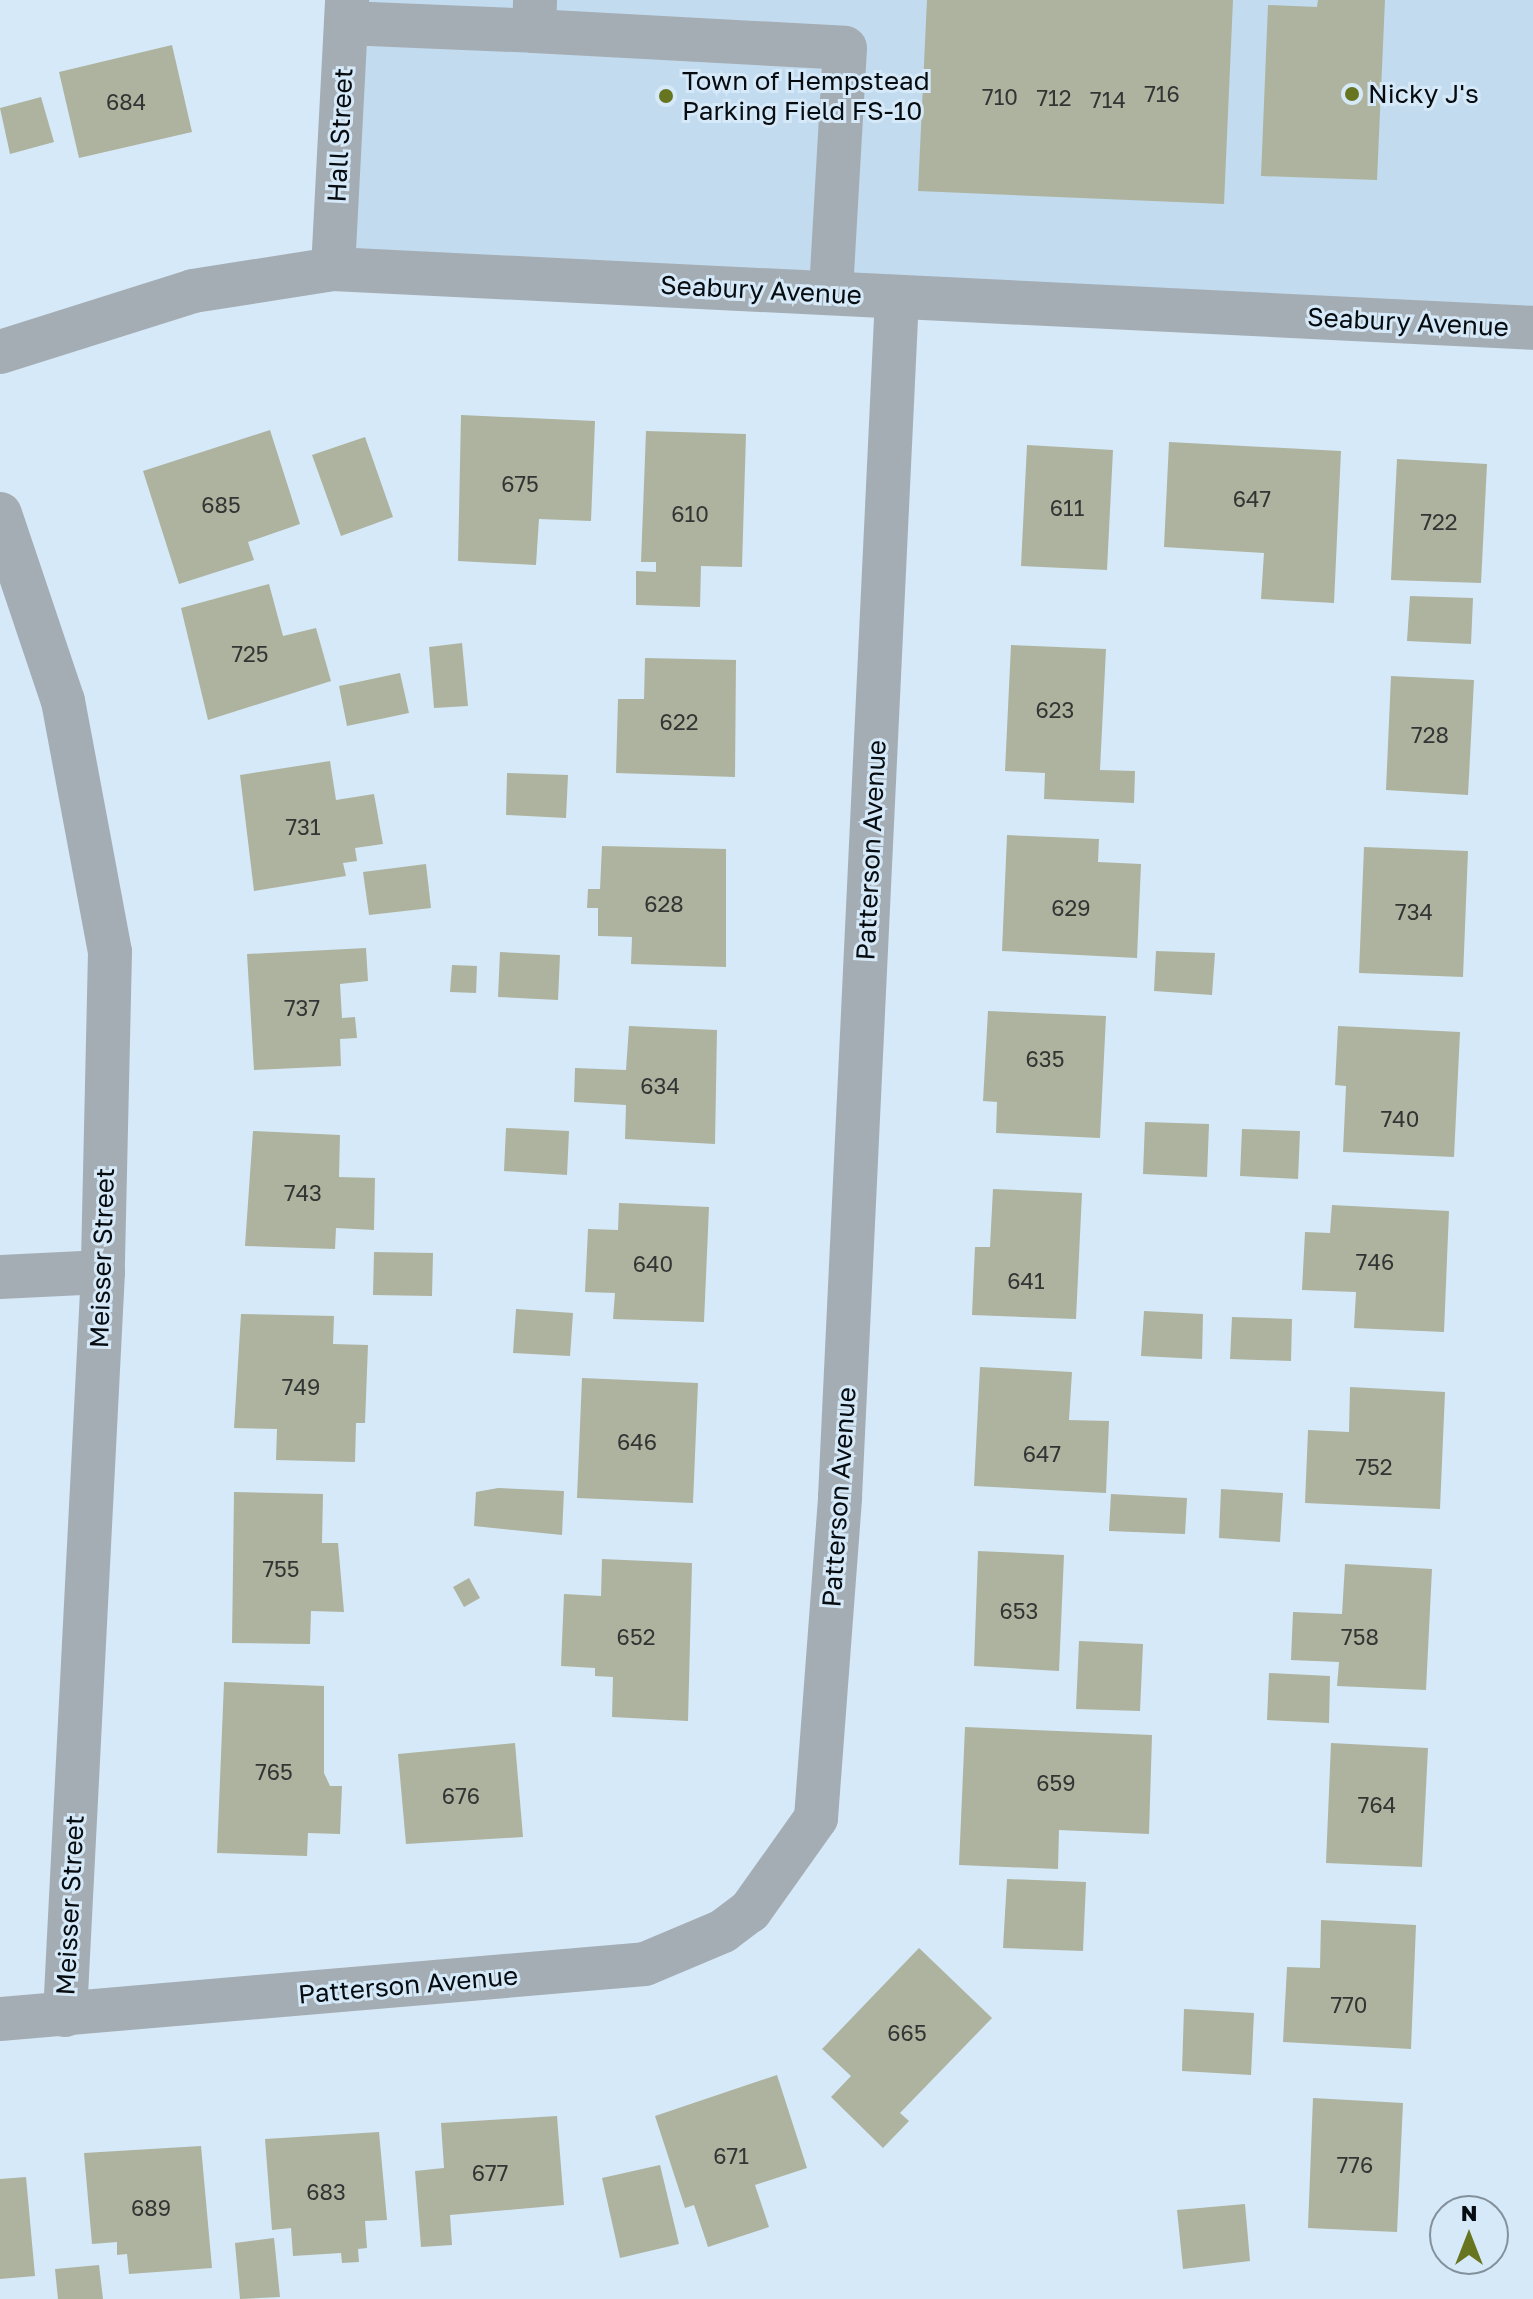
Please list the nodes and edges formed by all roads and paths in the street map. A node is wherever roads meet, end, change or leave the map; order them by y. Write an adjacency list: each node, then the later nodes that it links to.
1 (347, 12): 2 (street); 3 (street, Hall Street)
2 (534, 15): 4 (street)
3 (333, 269): 4 (street, Seabury Avenue); 7 (street, Seabury Avenue)
4 (831, 293): 5 (street, Seabury Avenue)
5 (897, 297): 6 (street, Seabury Avenue); 11 (street, Patterson Avenue)
6 (1533, 328)
7 (0, 352)
8 (0, 514): 9 (street, Meisser Street)
9 (103, 1272): 10 (street); 11 (street, Meisser Street)
10 (0, 1277)
11 (65, 2015): 12 (street, Patterson Avenue)
12 (0, 2019)

